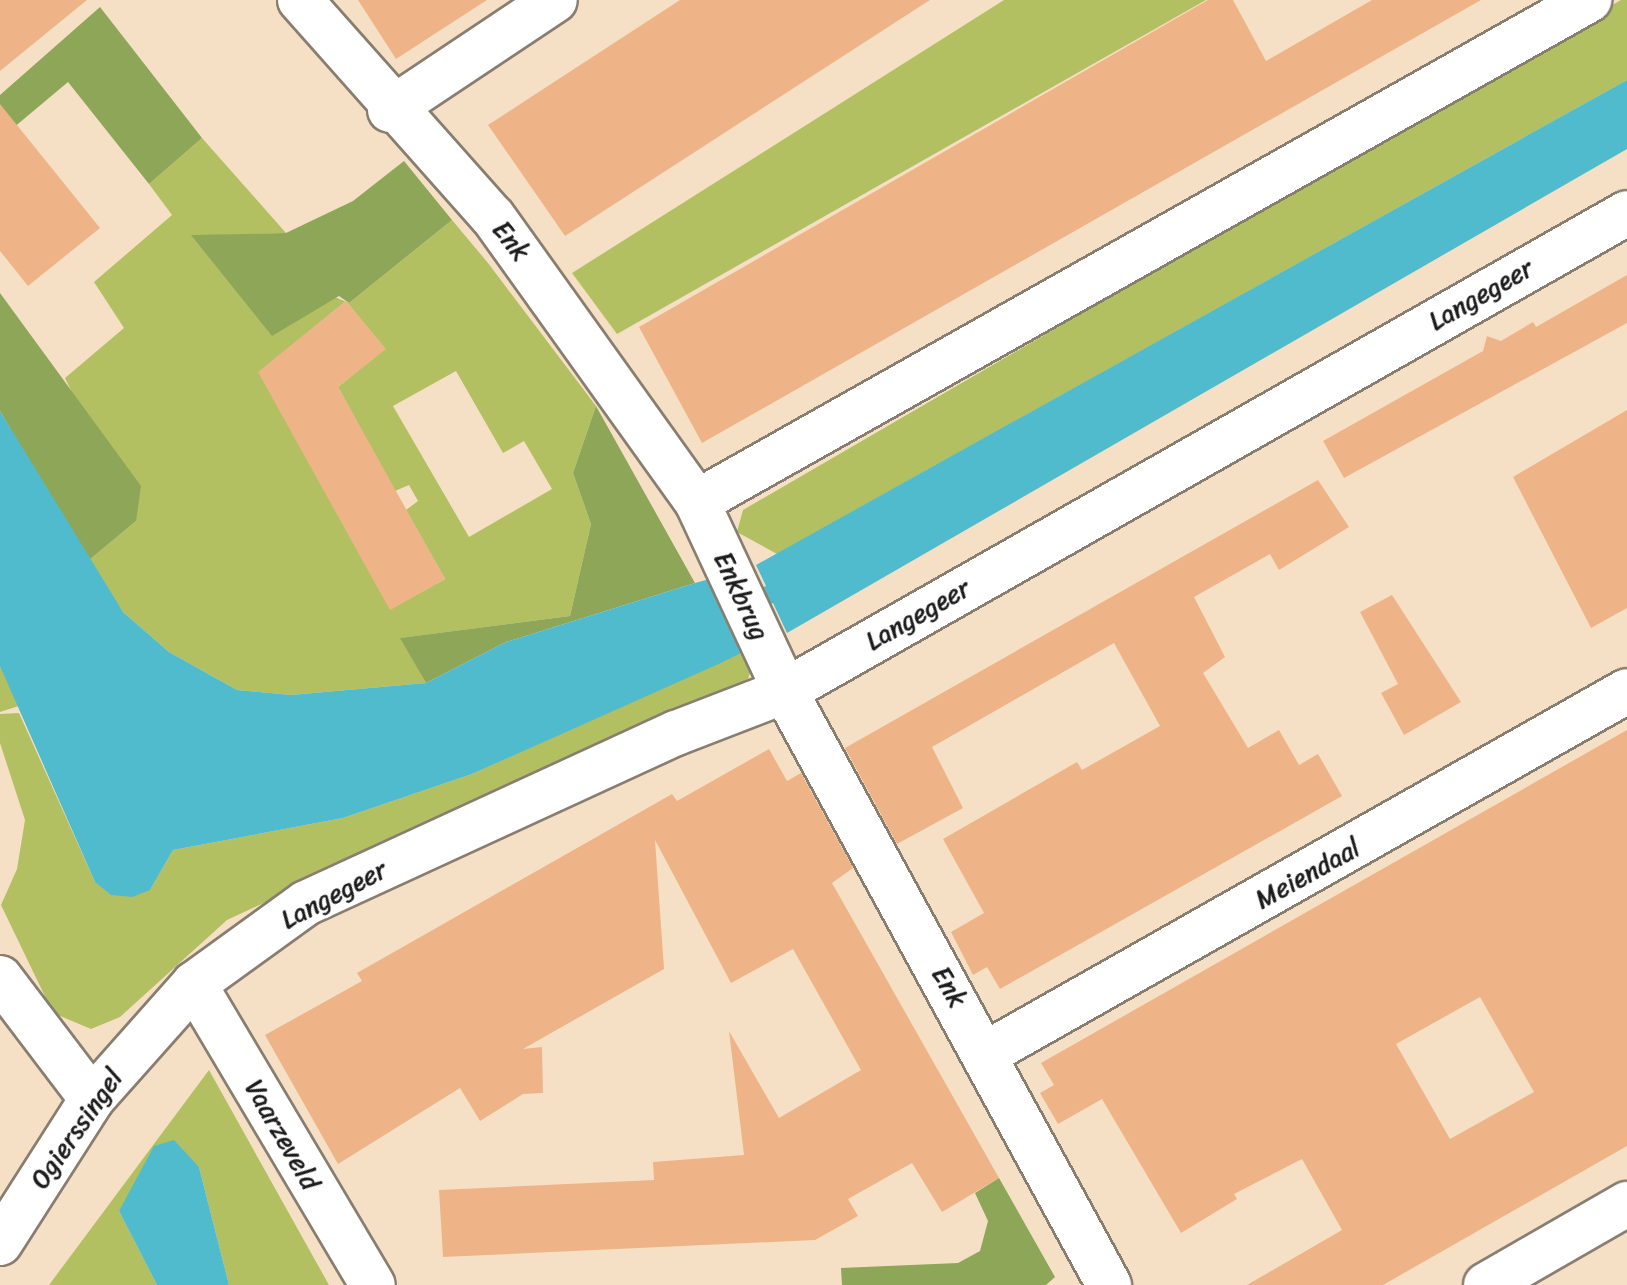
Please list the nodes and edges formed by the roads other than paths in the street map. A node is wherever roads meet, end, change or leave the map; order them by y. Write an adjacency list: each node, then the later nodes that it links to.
1 (300, 0): 4 (street, Enk)
2 (555, 0): 4 (street)
3 (1589, 0): 6 (street)
4 (390, 110): 6 (street, Enk)
5 (1627, 213): 7 (street, Langegeer)
6 (697, 502): 7 (street, Enkbrug)
7 (779, 678): 10 (street, Langegeer); 11 (street, Enk)
8 (1627, 691): 11 (street, Meiendaal)
9 (0, 978): 12 (street)
10 (194, 984): 12 (street, Ogierssingel); 16 (street, Vaarzeveld)
11 (987, 1053): 15 (street, Enk)
12 (92, 1099): 14 (street, Ogierssingel)
13 (1627, 1204): 17 (street)
14 (0, 1243)
15 (1098, 1281)
16 (373, 1285)
17 (1486, 1285)

